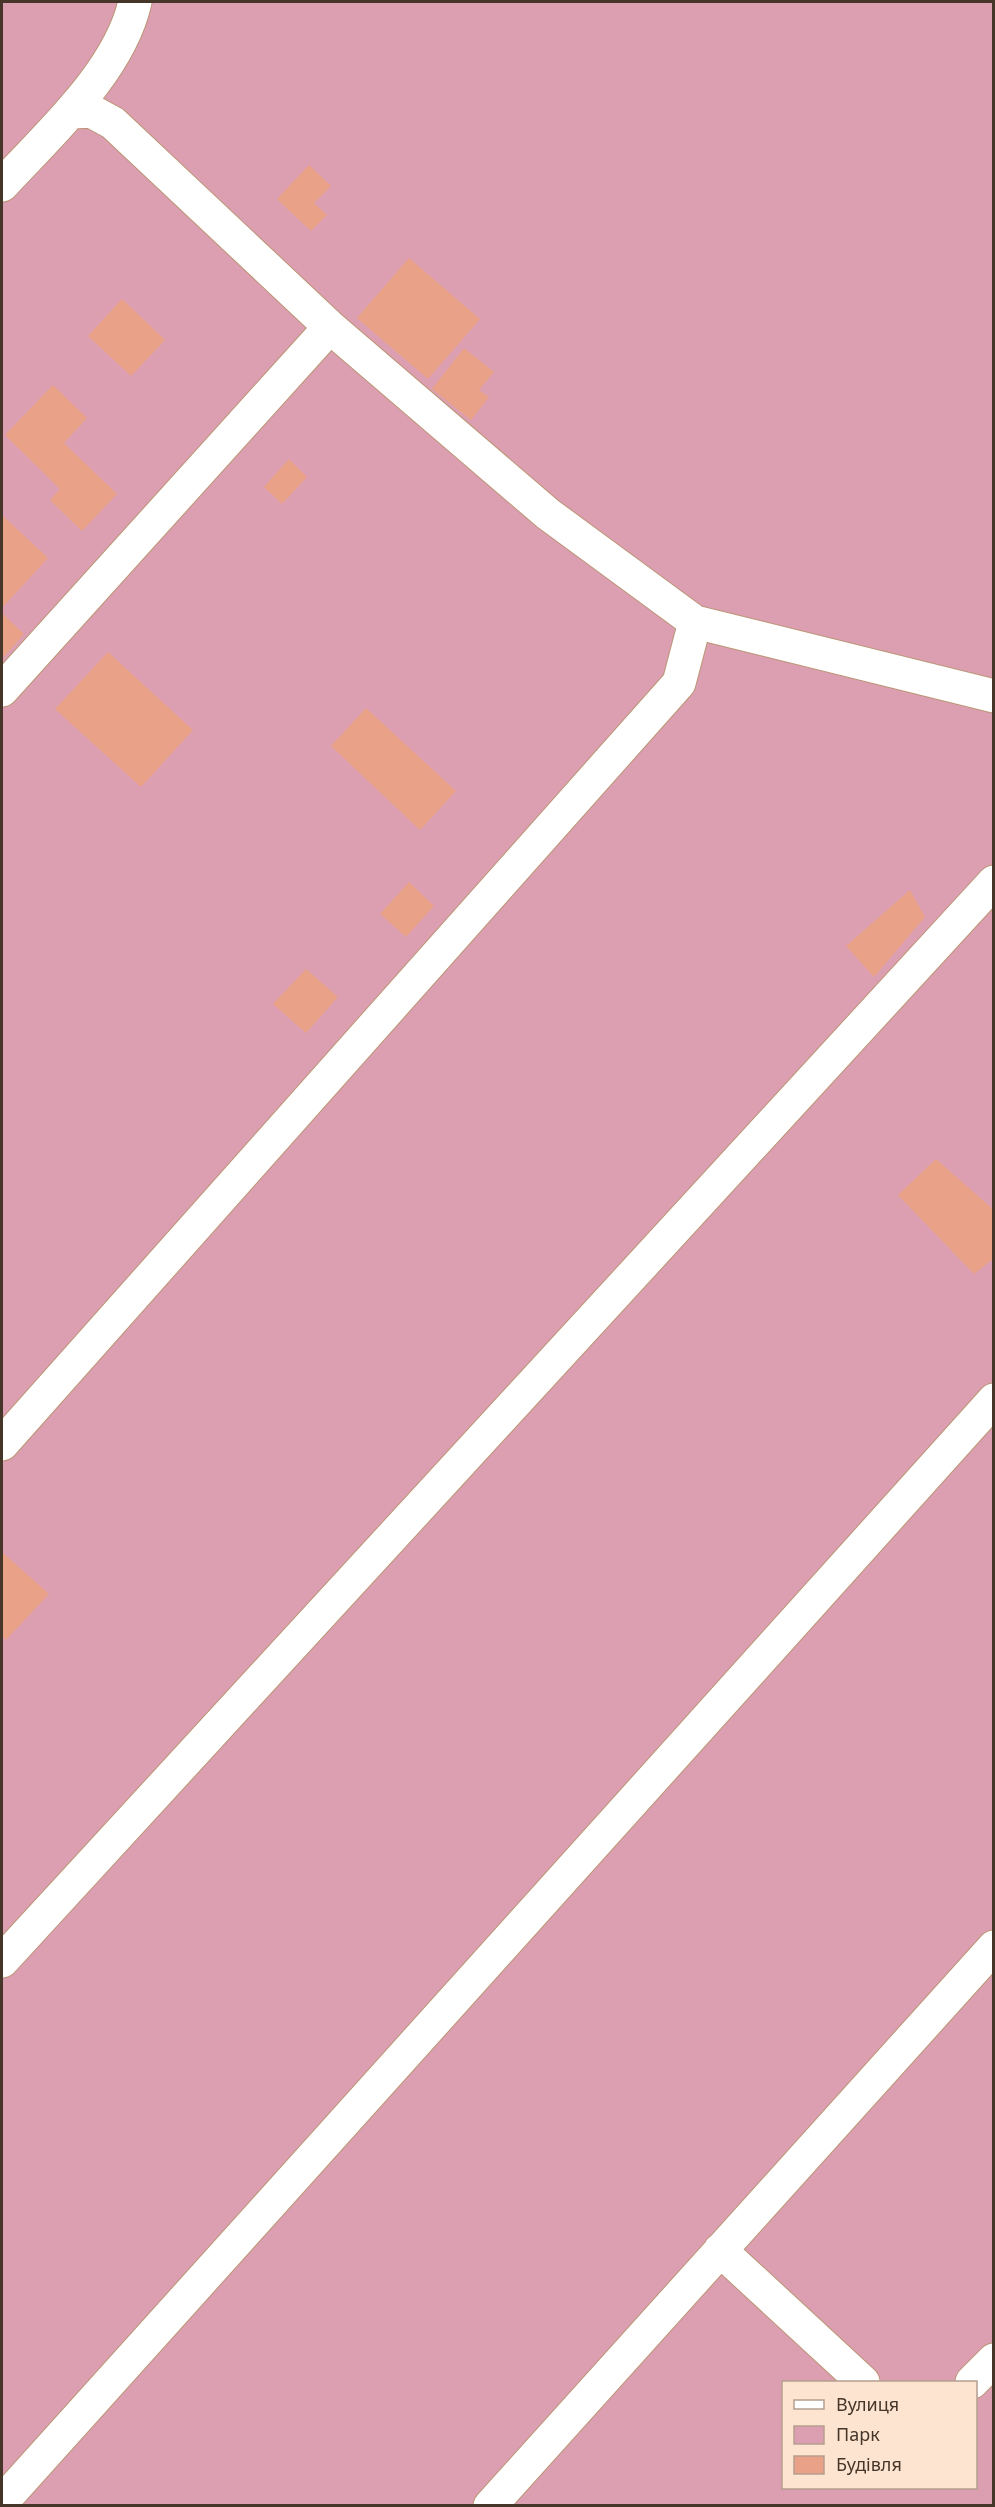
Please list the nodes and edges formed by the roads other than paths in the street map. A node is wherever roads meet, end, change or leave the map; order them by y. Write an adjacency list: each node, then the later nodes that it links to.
1 (135, 2): 2 (street)
2 (73, 112): 3 (street); 4 (street)
3 (2, 185)
4 (330, 327): 5 (street); 6 (street)
5 (695, 622): 7 (street); 10 (street)
6 (2, 690)
7 (993, 696)
8 (993, 882): 12 (street)
9 (993, 1400): 17 (street)
10 (2, 1444)
11 (993, 1947): 13 (street)
12 (2, 1961)
13 (720, 2250): 15 (street); 18 (street)
14 (993, 2360): 16 (street)
15 (862, 2381)
16 (973, 2381)
17 (2, 2502)
18 (490, 2505)

